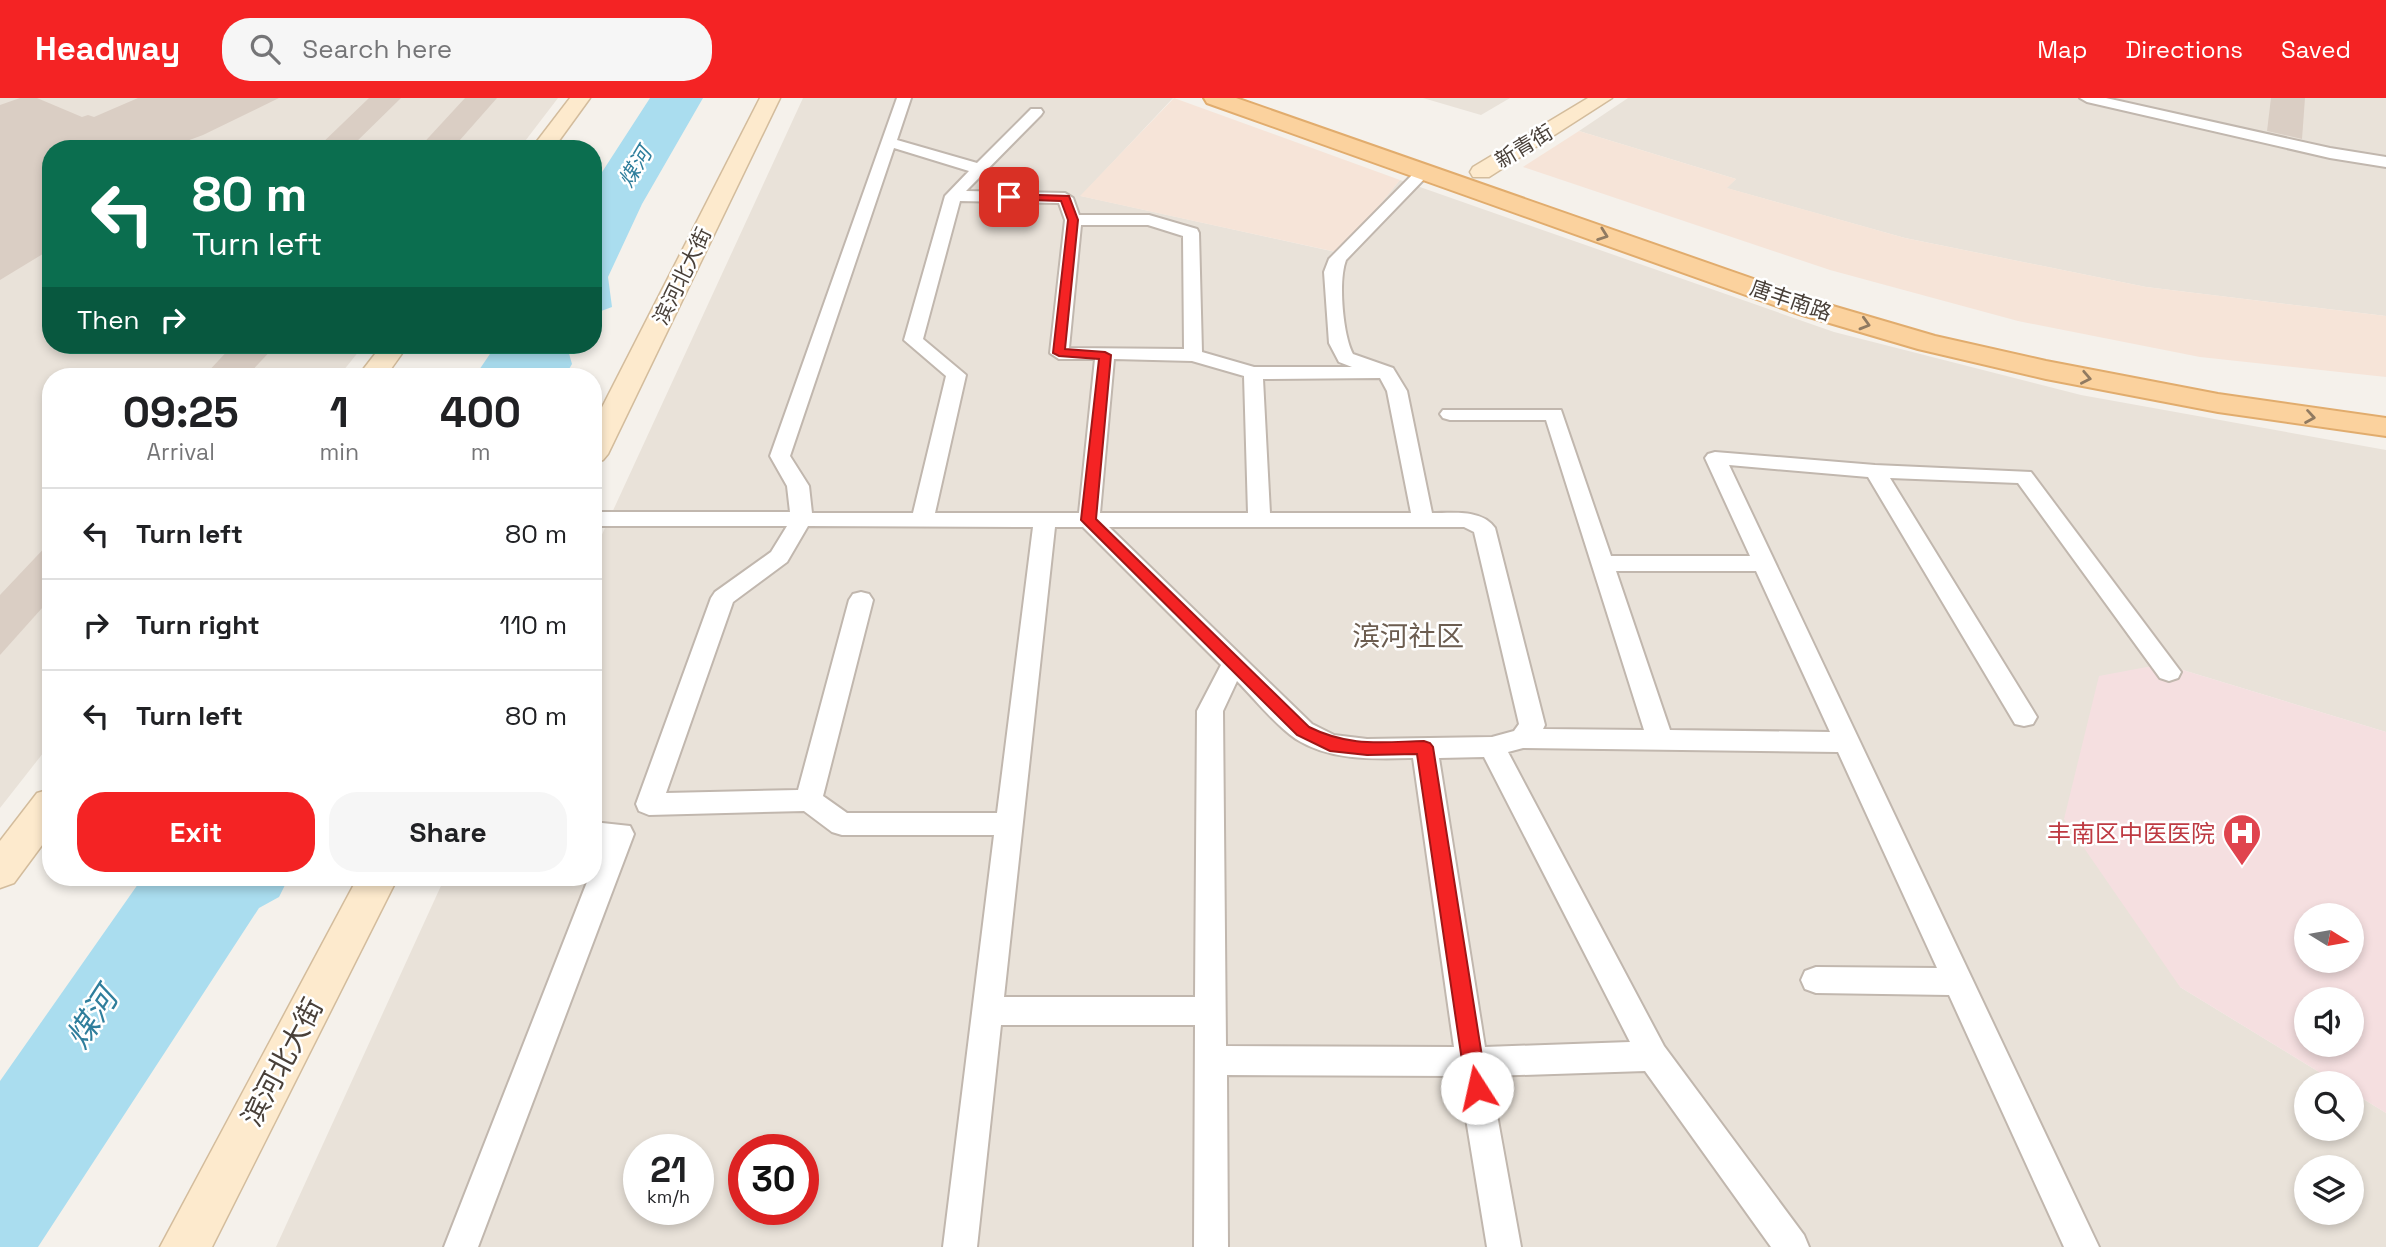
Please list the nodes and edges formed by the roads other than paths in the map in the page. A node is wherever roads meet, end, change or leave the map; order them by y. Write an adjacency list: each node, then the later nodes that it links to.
1 (580, 98): 9 (main road)
2 (770, 98): 24 (main road, 滨河北大街)
3 (904, 98): 10 (street)
4 (1216, 98): 13 (main road, 唐丰南路)
5 (1265, 98): 14 (main road, 唐丰南路)
6 (1602, 98): 14 (main road, 新青街)
7 (2087, 98): 11 (street)
8 (1036, 112): 12 (street)
9 (549, 140)
10 (889, 142): 12 (street); 27 (street)
11 (2386, 162)
12 (980, 169): 15 (street)
13 (1424, 171): 19 (street); 23 (main road, 唐丰南路, one-way to 23)
14 (1481, 172): 21 (main road, 唐丰南路)
15 (953, 196): 16 (street); 28 (street)
16 (1073, 220): 17 (street); 18 (street)
17 (1105, 355): 18 (street); 30 (street)
18 (1193, 355): 20 (street)
19 (1386, 372): 20 (street); 32 (street)
20 (1253, 373): 31 (street)
21 (2386, 403)
22 (1450, 414): 33 (street)
23 (2386, 427)
24 (602, 436)
25 (1875, 471): 34 (street); 37 (street); 38 (street)
26 (602, 519): 27 (street)
27 (802, 519): 28 (street); 44 (street)
28 (922, 520): 29 (street)
29 (1045, 520): 30 (street); 46 (street)
30 (1088, 520): 31 (street); 36 (street)
31 (1259, 520): 32 (street)
32 (1423, 520): 39 (street)
33 (1603, 563): 34 (street); 40 (street)
34 (1764, 564): 41 (street)
35 (861, 600): 44 (street)
36 (1234, 663): 42 (street); 55 (street)
37 (2169, 673)
38 (2024, 717)
39 (1523, 738): 40 (street); 43 (street)
40 (1660, 740): 41 (street)
41 (1847, 742): 53 (street)
42 (1424, 747): 43 (street); 58 (street)
43 (1492, 747): 56 (street)
44 (809, 800): 46 (street)
45 (42, 816): 48 (main road)
46 (1010, 824): 54 (street)
47 (602, 833): 49 (street)
48 (0, 871)
49 (602, 881)
50 (373, 886): 59 (main road, 滨河北大街)
51 (600, 886): 60 (street)
52 (1816, 980): 53 (street)
53 (1957, 982): 65 (street)
54 (988, 1011): 55 (street); 61 (street)
55 (1210, 1011): 57 (street)
56 (1653, 1056): 58 (street); 64 (street)
57 (1211, 1060): 58 (street); 62 (street)
58 (1472, 1062): 63 (street)
59 (185, 1247)
60 (461, 1247)
61 (960, 1247)
62 (1211, 1247)
63 (1504, 1247)
64 (1792, 1247)
65 (2082, 1247)

